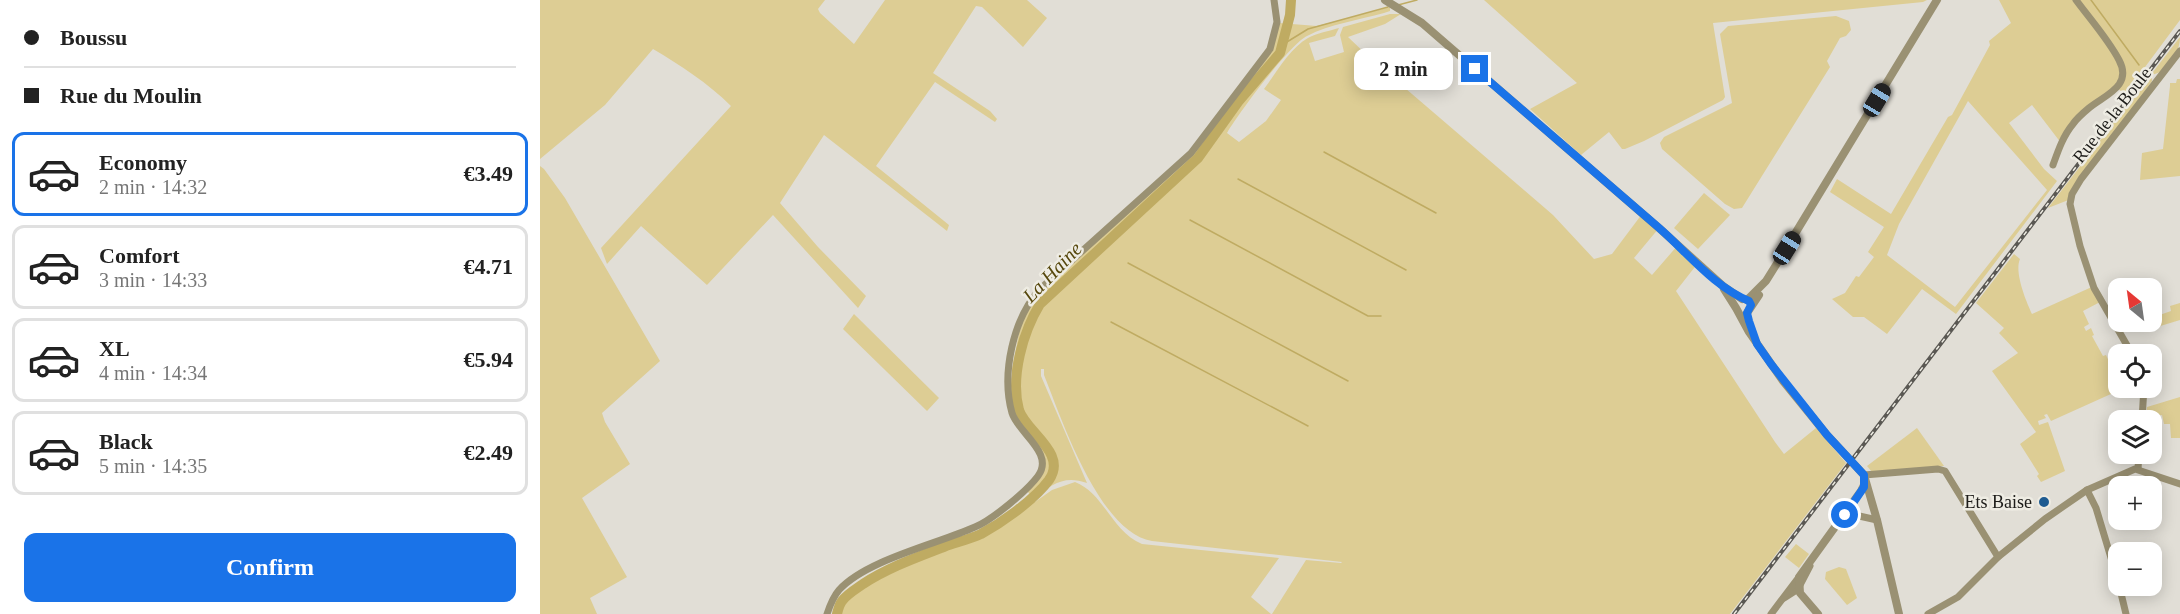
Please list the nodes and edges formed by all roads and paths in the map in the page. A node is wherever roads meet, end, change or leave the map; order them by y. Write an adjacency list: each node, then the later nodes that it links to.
1 (1274, 0): 23 (street)
2 (1385, 0): 7 (street)
3 (1937, 0): 7 (street)
4 (2076, 0): 6 (street)
5 (2180, 51): 8 (street, Rue de la Boule)
6 (2053, 165)
7 (1744, 306): 11 (street)
8 (2127, 344)
9 (2138, 464): 10 (street)
10 (2138, 469): 12 (street); 13 (street)
11 (1864, 475): 14 (street); 15 (street); 18 (street)
12 (2180, 484)
13 (2087, 490): 16 (street); 18 (street)
14 (1846, 513): 15 (street); 17 (street)
15 (1877, 520): 26 (street)
16 (2108, 547)
17 (1815, 554): 19 (street); 20 (street)
18 (1998, 557): 27 (street)
19 (1799, 577): 20 (street); 22 (street)
20 (1799, 593): 22 (street); 25 (street)
21 (2122, 596): 28 (street)
22 (1784, 598): 24 (street)
23 (827, 614)
24 (1771, 614)
25 (1818, 614)
26 (1899, 614)
27 (1928, 614)
28 (2126, 614)

